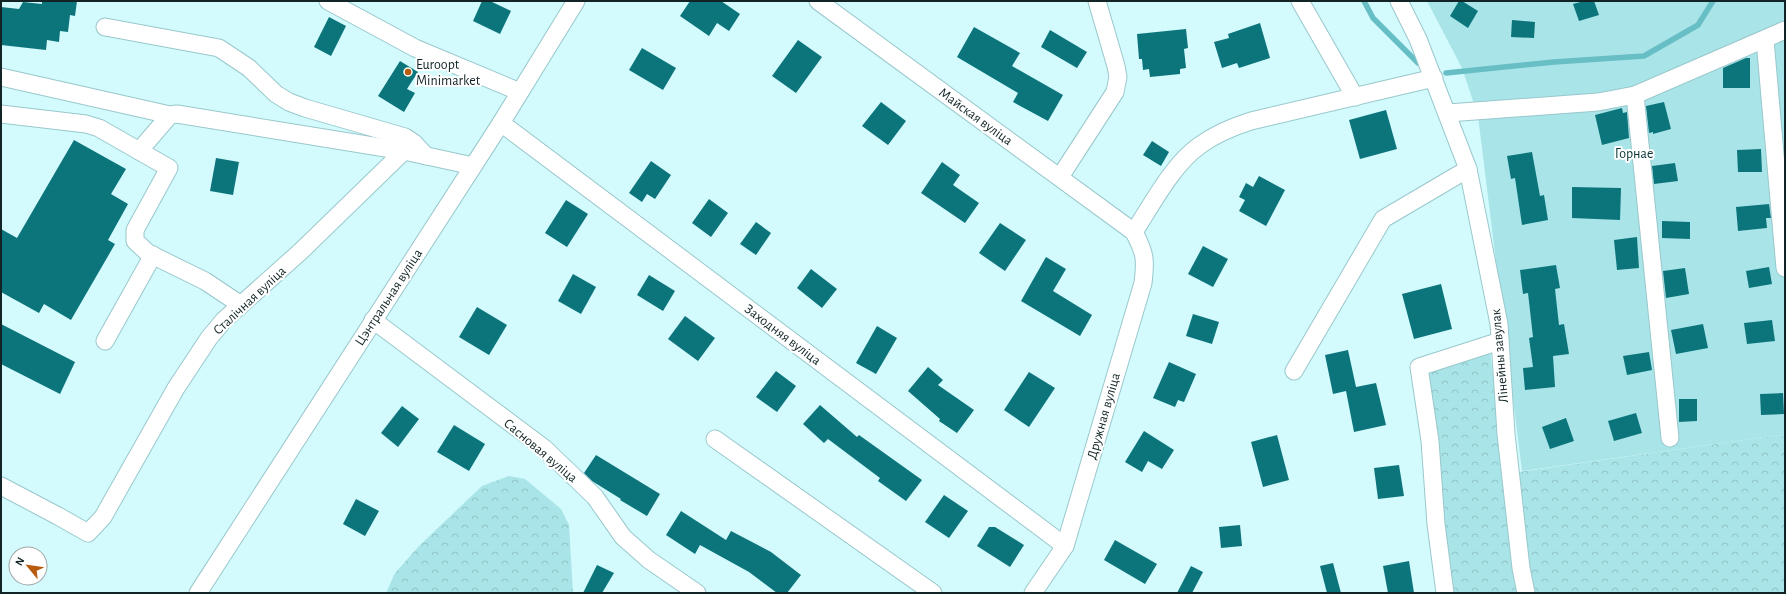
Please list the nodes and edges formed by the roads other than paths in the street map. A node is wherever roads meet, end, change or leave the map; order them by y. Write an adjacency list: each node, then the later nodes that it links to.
1 (328, 1): 12 (street)
2 (576, 1): 12 (street, Цэнтральная вуліца)
3 (818, 1): 24 (street, Майская вуліца)
4 (1097, 1): 24 (street)
5 (1300, 1): 14 (street)
6 (1399, 1): 11 (street, Лінейны завулак)
7 (105, 27): 21 (street)
8 (1785, 30): 9 (street)
9 (1765, 40): 13 (street); 27 (street)
10 (1, 77): 17 (street)
11 (1434, 78): 14 (street); 15 (street, Лінейны завулак)
12 (520, 92): 18 (street, Цэнтральная вуліца)
13 (1635, 95): 15 (street); 33 (street)
14 (1355, 97): 25 (street)
15 (1448, 113): 23 (street, Лінейны завулак)
16 (1, 114): 19 (street)
17 (170, 115): 19 (street); 20 (street)
18 (501, 123): 22 (street, Цэнтральная вуліца); 36 (street, Заходняя вуліца)
19 (140, 151): 26 (street)
20 (404, 151): 21 (street); 28 (street, Сталічная вуліца)
21 (426, 156): 22 (street)
22 (473, 166): 29 (street, Цэнтральная вуліца)
23 (1468, 169): 31 (street, Лінейны завулак); 32 (street)
24 (1060, 177): 25 (street, Майская вуліца)
25 (1134, 232): 36 (street, Дружная вуліца)
26 (153, 255): 28 (street); 30 (street)
27 (1785, 268)
28 (240, 305): 35 (street, Сталічная вуліца)
29 (373, 320): 37 (street, Цэнтральная вуліца); 38 (street, Сасновая вуліца)
30 (105, 341)
31 (1500, 341): 41 (street); 42 (street, Лінейны завулак)
32 (1294, 371)
33 (1670, 438)
34 (715, 439): 39 (street)
35 (1, 486)
36 (1065, 546): 40 (street, Дружная вуліца)
37 (198, 593)
38 (697, 593)
39 (933, 593)
40 (1033, 593)
41 (1444, 593)
42 (1526, 593)

